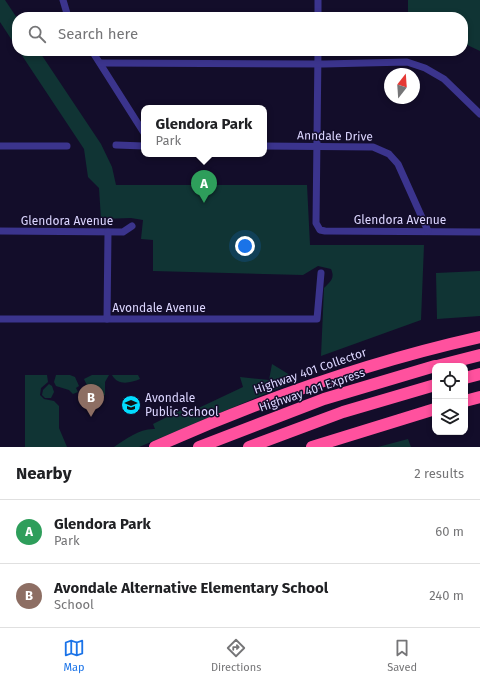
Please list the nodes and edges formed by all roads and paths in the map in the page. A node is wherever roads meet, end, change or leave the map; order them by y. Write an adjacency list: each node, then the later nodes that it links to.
1 (63, 0): 3 (street)
2 (318, 0): 4 (street)
3 (67, 12)
4 (318, 12)
5 (96, 56): 7 (street)
6 (318, 56): 8 (street)
7 (101, 63): 8 (street); 10 (street)
8 (318, 64): 9 (street); 16 (street)
9 (480, 114)
10 (141, 128)
11 (116, 145): 14 (street)
12 (0, 146): 13 (street)
13 (67, 146)
14 (141, 146)
15 (267, 146): 16 (street, Anndale Drive)
16 (318, 146): 19 (street, Anndale Drive); 19 (street, Glendora Avenue)
17 (132, 226): 20 (street, Glendora Avenue)
18 (0, 231): 20 (street, Glendora Avenue)
19 (428, 231): 21 (street, Glendora Avenue)
20 (108, 232): 24 (street)
21 (480, 232)
22 (321, 273): 24 (street, Avondale Avenue)
23 (0, 319): 24 (street, Avondale Avenue)
24 (107, 319)
25 (480, 337): 35 (highway, Highway 401 Collector)
26 (480, 355): 27 (highway, Highway 401 Express)
27 (448, 363)
28 (432, 367): 36 (highway, Highway 401 Express)
29 (480, 374): 30 (highway)
30 (468, 377)
31 (432, 386): 37 (highway)
32 (480, 397): 33 (highway)
33 (468, 400)
34 (432, 410): 38 (highway)
35 (155, 447)
36 (199, 447)
37 (249, 447)
38 (312, 447)

